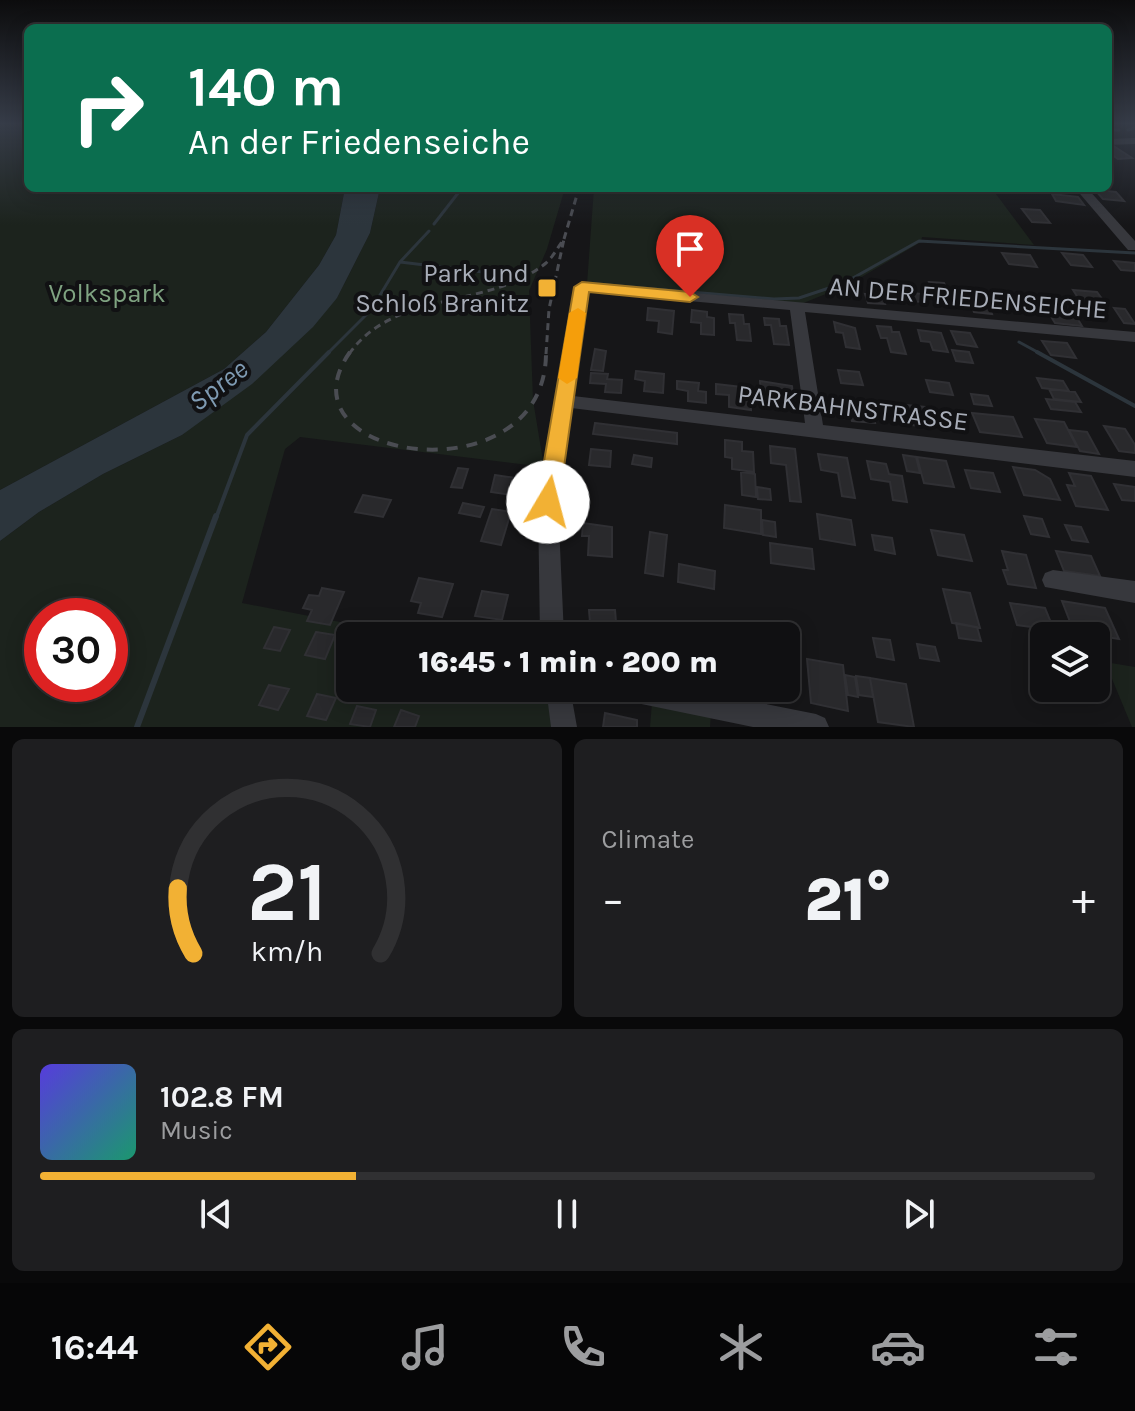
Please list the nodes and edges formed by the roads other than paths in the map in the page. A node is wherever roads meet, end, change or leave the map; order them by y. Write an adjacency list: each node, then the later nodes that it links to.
1 (1085, 192): 2 (street)
2 (1133, 247)
3 (797, 306): 4 (street, AN DER FRIEDENSEICHE); 5 (street, AN DER FRIEDENSEICHE); 6 (street, AN DER FRIEDENSEICHE)
4 (1135, 337)
5 (564, 401): 6 (street, PARKBAHNSTRASSE); 10 (street)
6 (815, 429): 7 (street, PARKBAHNSTRASSE)
7 (1135, 469)
8 (1053, 580): 9 (street)
9 (1135, 592)
10 (551, 622)
11 (560, 702): 13 (street)
12 (692, 702): 14 (street)
13 (564, 727)
14 (816, 727)

